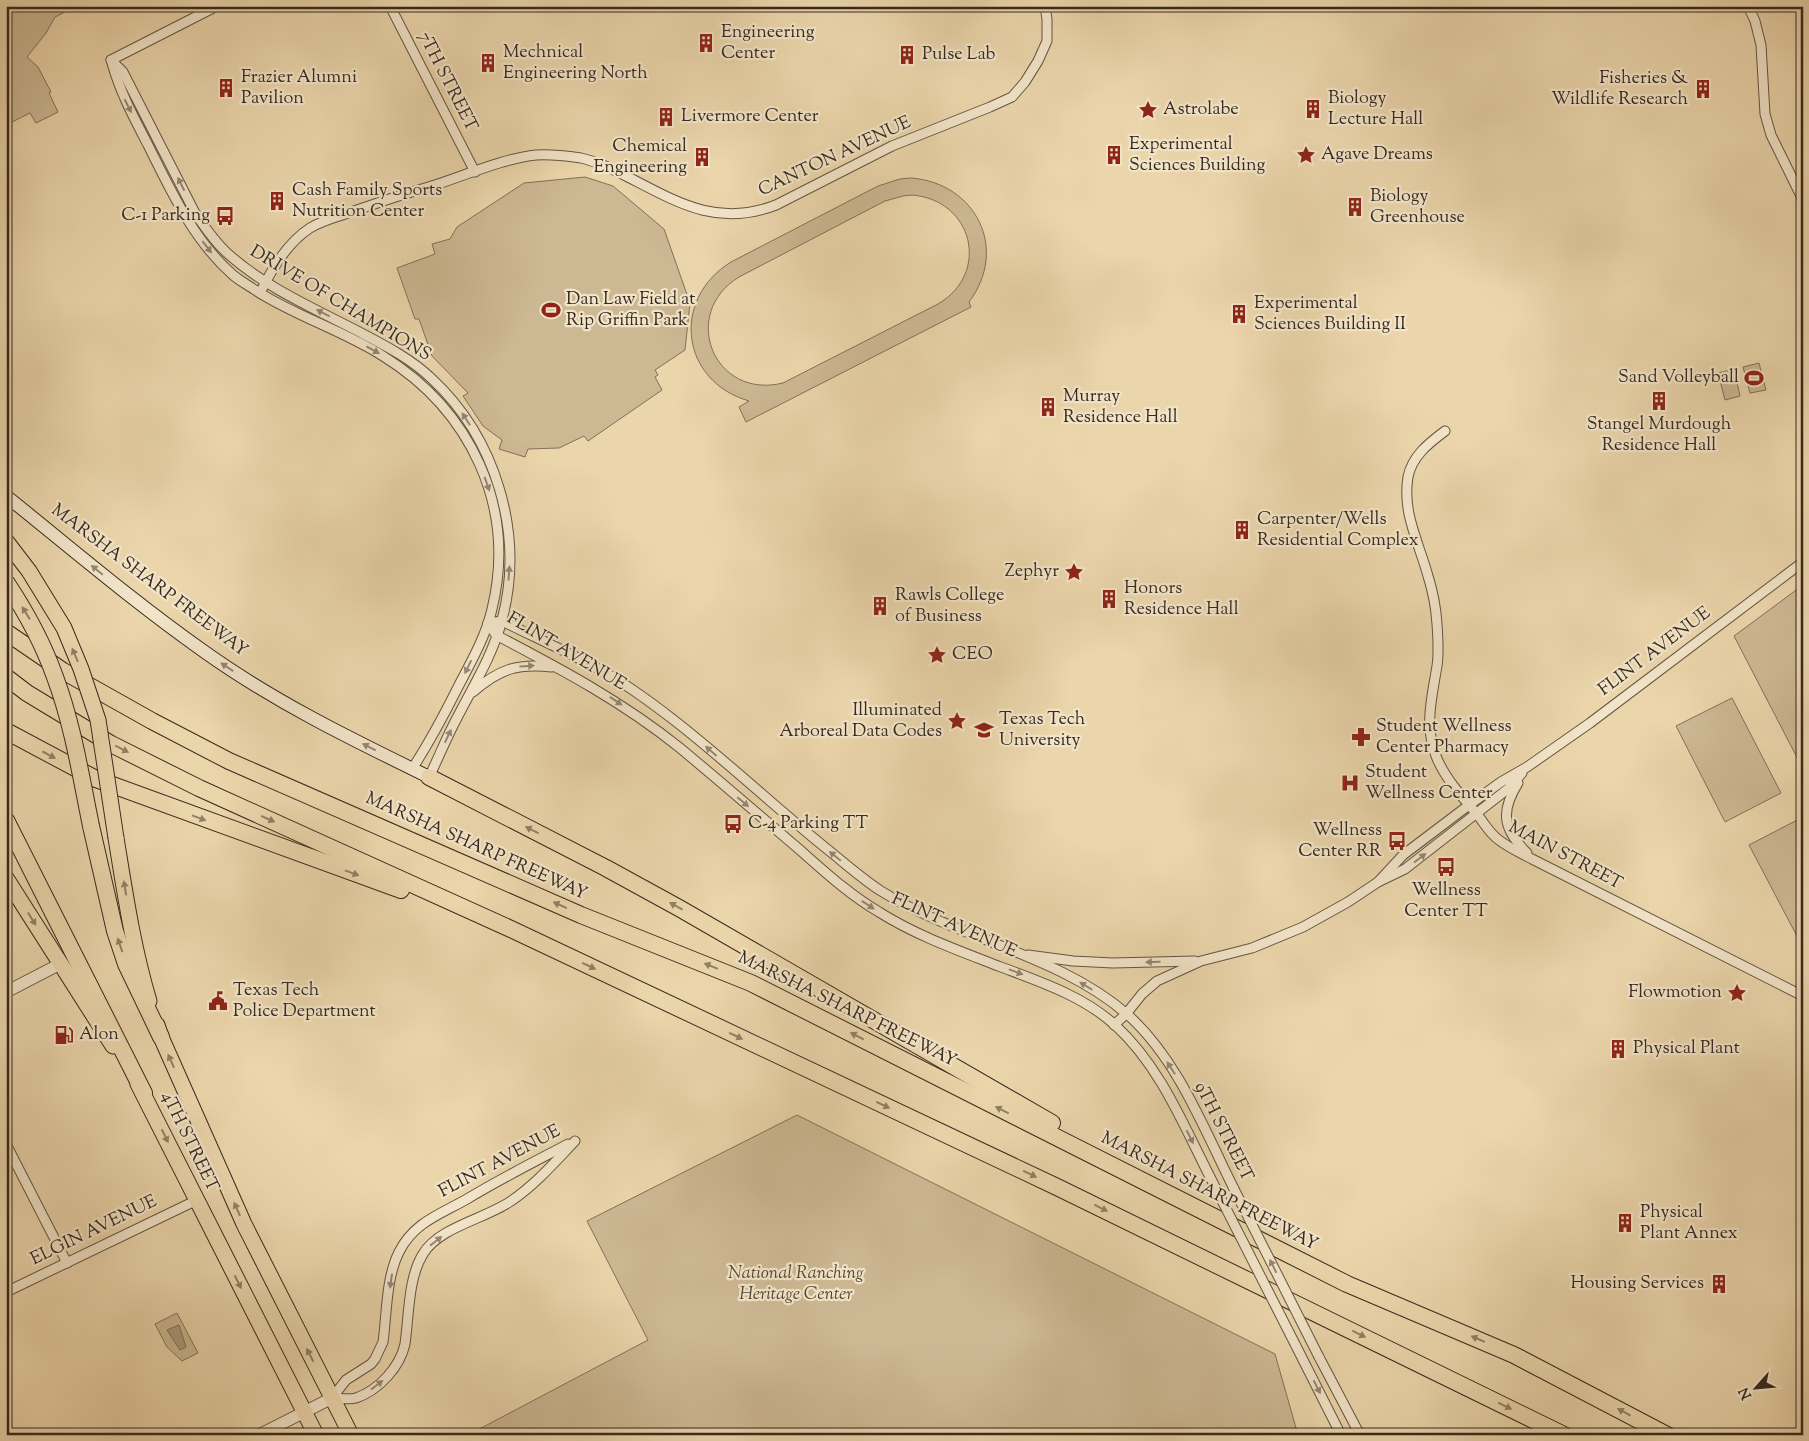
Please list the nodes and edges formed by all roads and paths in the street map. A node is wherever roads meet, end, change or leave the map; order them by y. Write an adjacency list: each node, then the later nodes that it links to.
1 (217, 6): 5 (street)
2 (390, 6): 6 (street, 7TH STREET)
3 (1045, 6): 6 (street, CANTON AVENUE)
4 (1748, 6): 7 (street)
5 (111, 60): 8 (street, DRIVE OF CHAMPIONS, one-way to 5); 9 (street, DRIVE OF CHAMPIONS, one-way to 9)
6 (475, 172): 8 (street, CANTON AVENUE)
7 (1803, 200)
8 (266, 281): 9 (street, CANTON AVENUE); 15 (street, DRIVE OF CHAMPIONS, one-way to 8)
9 (260, 293): 16 (street, DRIVE OF CHAMPIONS, one-way to 16)
10 (1445, 431): 26 (street, MAIN STREET)
11 (6, 496): 24 (main road, MARSHA SHARP FREEWAY, one-way to 11)
12 (6, 540): 40 (main road, 4TH STREET, one-way to 12, bridge)
13 (1803, 562): 23 (street, FLINT AVENUE)
14 (6, 582): 40 (highway, one-way to 14, bridge)
15 (502, 621): 16 (street, FLINT AVENUE); 18 (street, DRIVE OF CHAMPIONS); 33 (street, FLINT AVENUE, one-way to 15)
16 (488, 623): 18 (street, FLINT AVENUE); 24 (street, DRIVE OF CHAMPIONS, one-way to 24)
17 (6, 632): 44 (highway, MARSHA SHARP FREEWAY, one-way to 17)
18 (496, 635): 19 (street, FLINT AVENUE); 21 (street, DRIVE OF CHAMPIONS)
19 (559, 668): 21 (street, one-way to 19); 39 (street, FLINT AVENUE, one-way to 39)
20 (6, 678): 32 (highway, one-way to 32)
21 (469, 695): 25 (street, DRIVE OF CHAMPIONS, one-way to 21)
22 (6, 731): 32 (highway, one-way to 32)
23 (1527, 768): 26 (street, FLINT AVENUE); 27 (street, FLINT AVENUE); 29 (street)
24 (412, 769): 25 (main road, MARSHA SHARP FREEWAY)
25 (429, 777): 44 (highway, one-way to 25)
26 (1469, 805): 27 (street, MAIN STREET); 31 (street, FLINT AVENUE)
27 (1477, 814): 29 (street, MAIN STREET); 31 (street, FLINT AVENUE, one-way to 27)
28 (6, 820): 41 (highway)
29 (1537, 862): 37 (street, MAIN STREET)
30 (6, 878): 35 (main road, 4TH STREET, one-way to 35)
31 (1378, 882): 34 (street, FLINT AVENUE)
32 (513, 930): 54 (highway, one-way to 54)
33 (1016, 953): 34 (street, FLINT AVENUE, one-way to 33); 38 (street, FLINT AVENUE, one-way to 33)
34 (1201, 961): 38 (street, FLINT AVENUE)
35 (60, 964): 36 (street); 41 (main road, 4TH STREET)
36 (6, 992)
37 (1803, 996)
38 (1126, 1014): 39 (street, FLINT AVENUE); 53 (street, 9TH STREET, one-way to 38, bridge)
39 (1114, 1025): 52 (street, 9TH STREET, one-way to 52, bridge)
40 (161, 1037): 47 (main road, 4TH STREET, one-way to 40)
41 (144, 1092): 43 (main road, 4TH STREET, one-way to 43)
42 (6, 1144): 45 (street)
43 (197, 1200): 45 (street, ELGIN AVENUE); 48 (main road, 4TH STREET, one-way to 48)
44 (1217, 1219): 55 (highway, MARSHA SHARP FREEWAY, one-way to 44)
45 (67, 1262): 46 (street, ELGIN AVENUE)
46 (6, 1292)
47 (332, 1398): 47 (street, FLINT AVENUE, one-way to 47); 48 (street, FLINT AVENUE); 51 (main road, 4TH STREET)
48 (304, 1412): 49 (street, FLINT AVENUE); 50 (main road, 4TH STREET)
49 (259, 1435)
50 (316, 1435)
51 (351, 1435)
52 (1341, 1435)
53 (1360, 1435)
54 (1564, 1435)
55 (1667, 1435)

